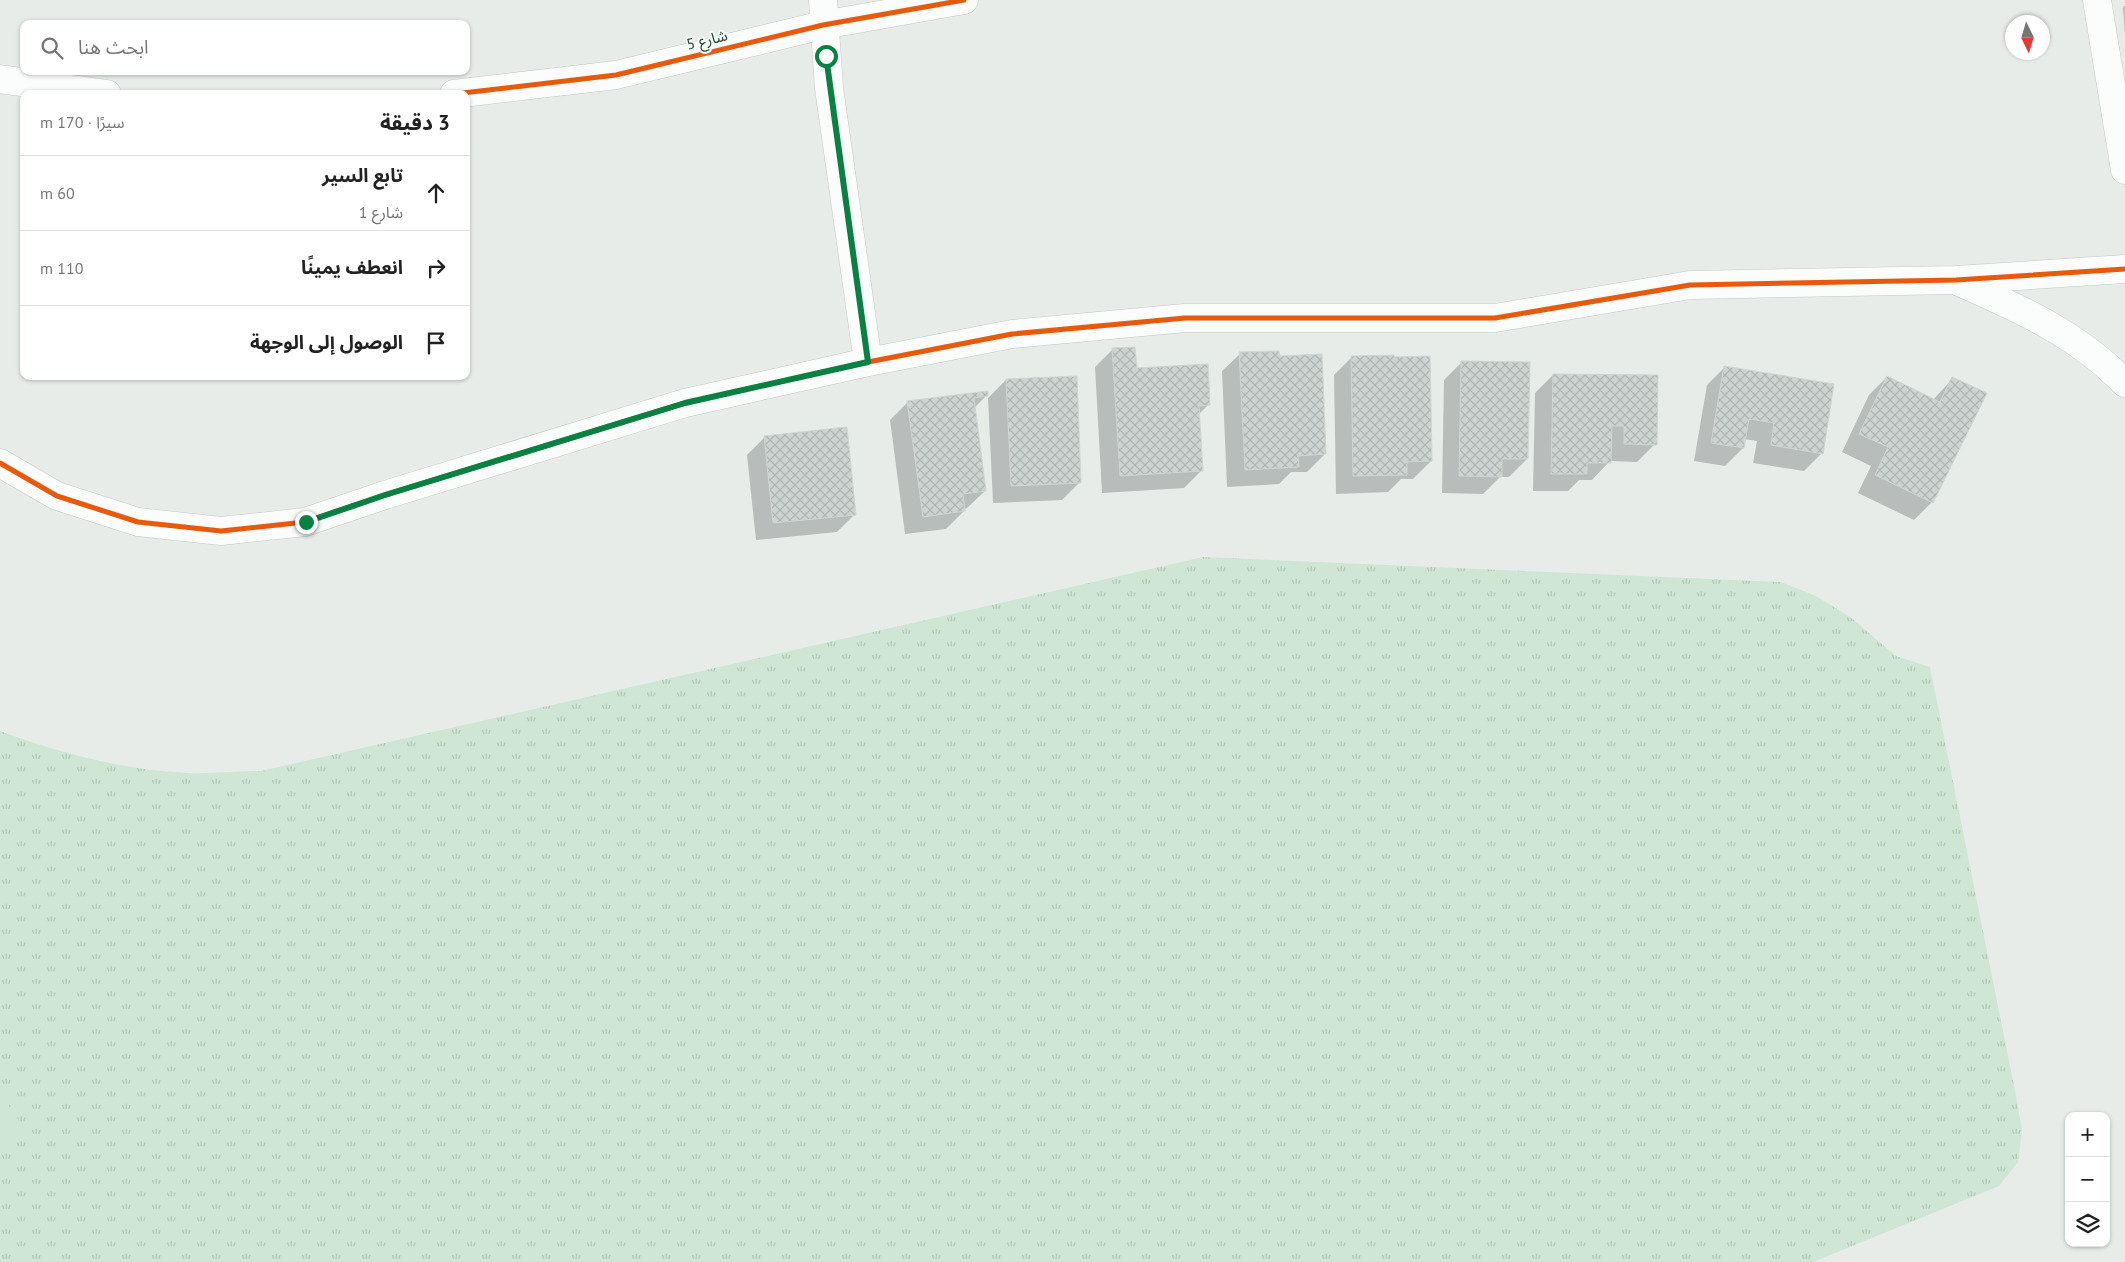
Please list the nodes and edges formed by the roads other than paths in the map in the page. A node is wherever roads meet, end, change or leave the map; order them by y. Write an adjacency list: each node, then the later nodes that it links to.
1 (964, 0): 3 (street, شارع 5)
2 (2097, 0): 7 (street)
3 (823, 12): 6 (street, شارع 5); 10 (street)
4 (0, 79): 5 (street)
5 (78, 90)
6 (470, 92)
7 (2125, 170)
8 (2125, 269): 9 (street)
9 (1956, 280): 10 (street); 11 (street)
10 (868, 362): 12 (street)
11 (2125, 383)
12 (0, 463)

